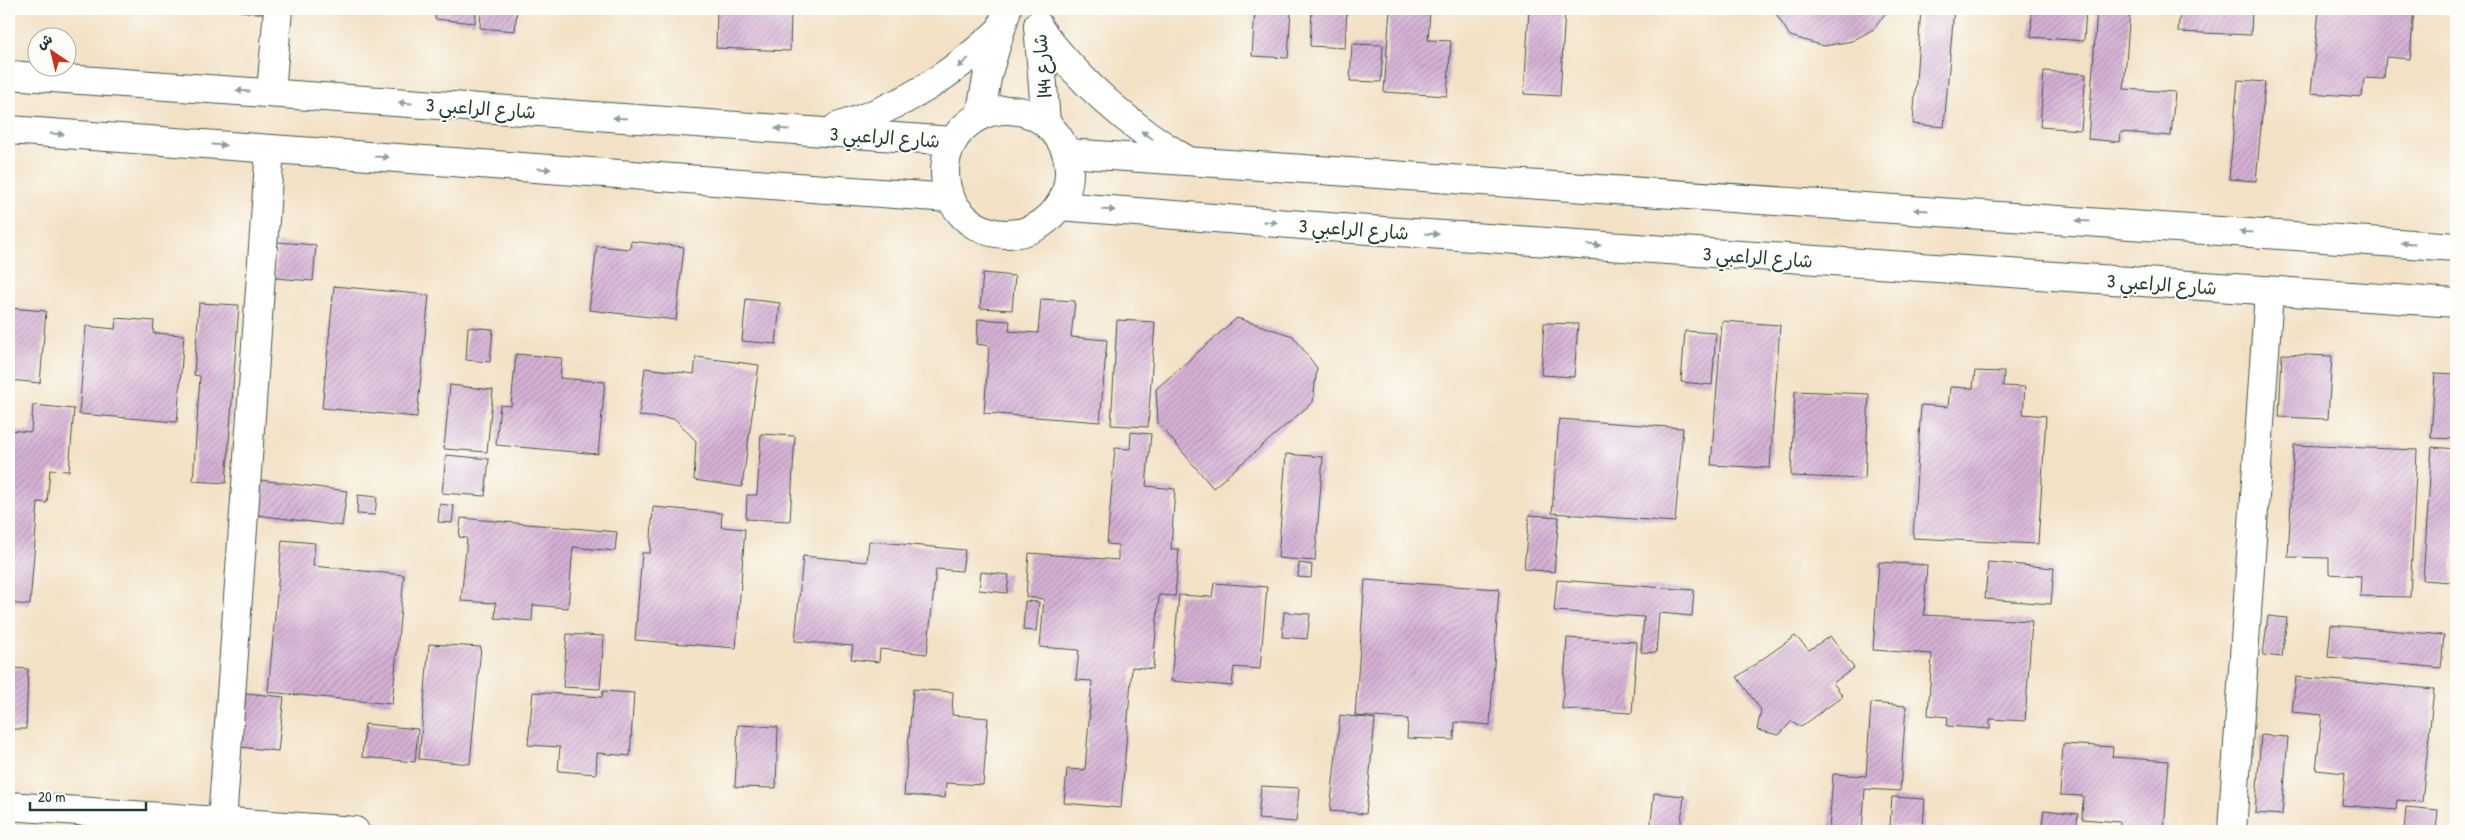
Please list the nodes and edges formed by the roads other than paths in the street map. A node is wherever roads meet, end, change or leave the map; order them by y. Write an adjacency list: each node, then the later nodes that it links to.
1 (278, 9): 5 (street)
2 (1037, 18): 7 (street, شارع 44ا); 13 (street, one-way to 2)
3 (1003, 20): 6 (street); 9 (street, one-way to 9)
4 (9, 75): 5 (street, شارع الراعبي 3, one-way to 4)
5 (271, 93): 9 (street, شارع الراعبي 3, one-way to 5)
6 (980, 116): 7 (street); 10 (street)
7 (1046, 123): 12 (street)
8 (9, 130): 11 (street, one-way to 11)
9 (822, 132): 10 (street, شارع الراعبي 3)
10 (953, 141): 14 (street)
11 (270, 149): 14 (street, one-way to 14); 20 (street)
12 (1066, 153): 13 (street); 15 (street)
13 (1189, 161): 16 (street, one-way to 13)
14 (950, 198): 15 (street)
15 (1059, 206): 17 (street, شارع الراعبي 3, one-way to 17)
16 (2456, 247)
17 (2269, 292): 18 (street, شارع الراعبي 3); 22 (street)
18 (2456, 303)
19 (9, 806): 20 (street)
20 (222, 822): 21 (street)
21 (356, 831)
22 (2232, 831)

